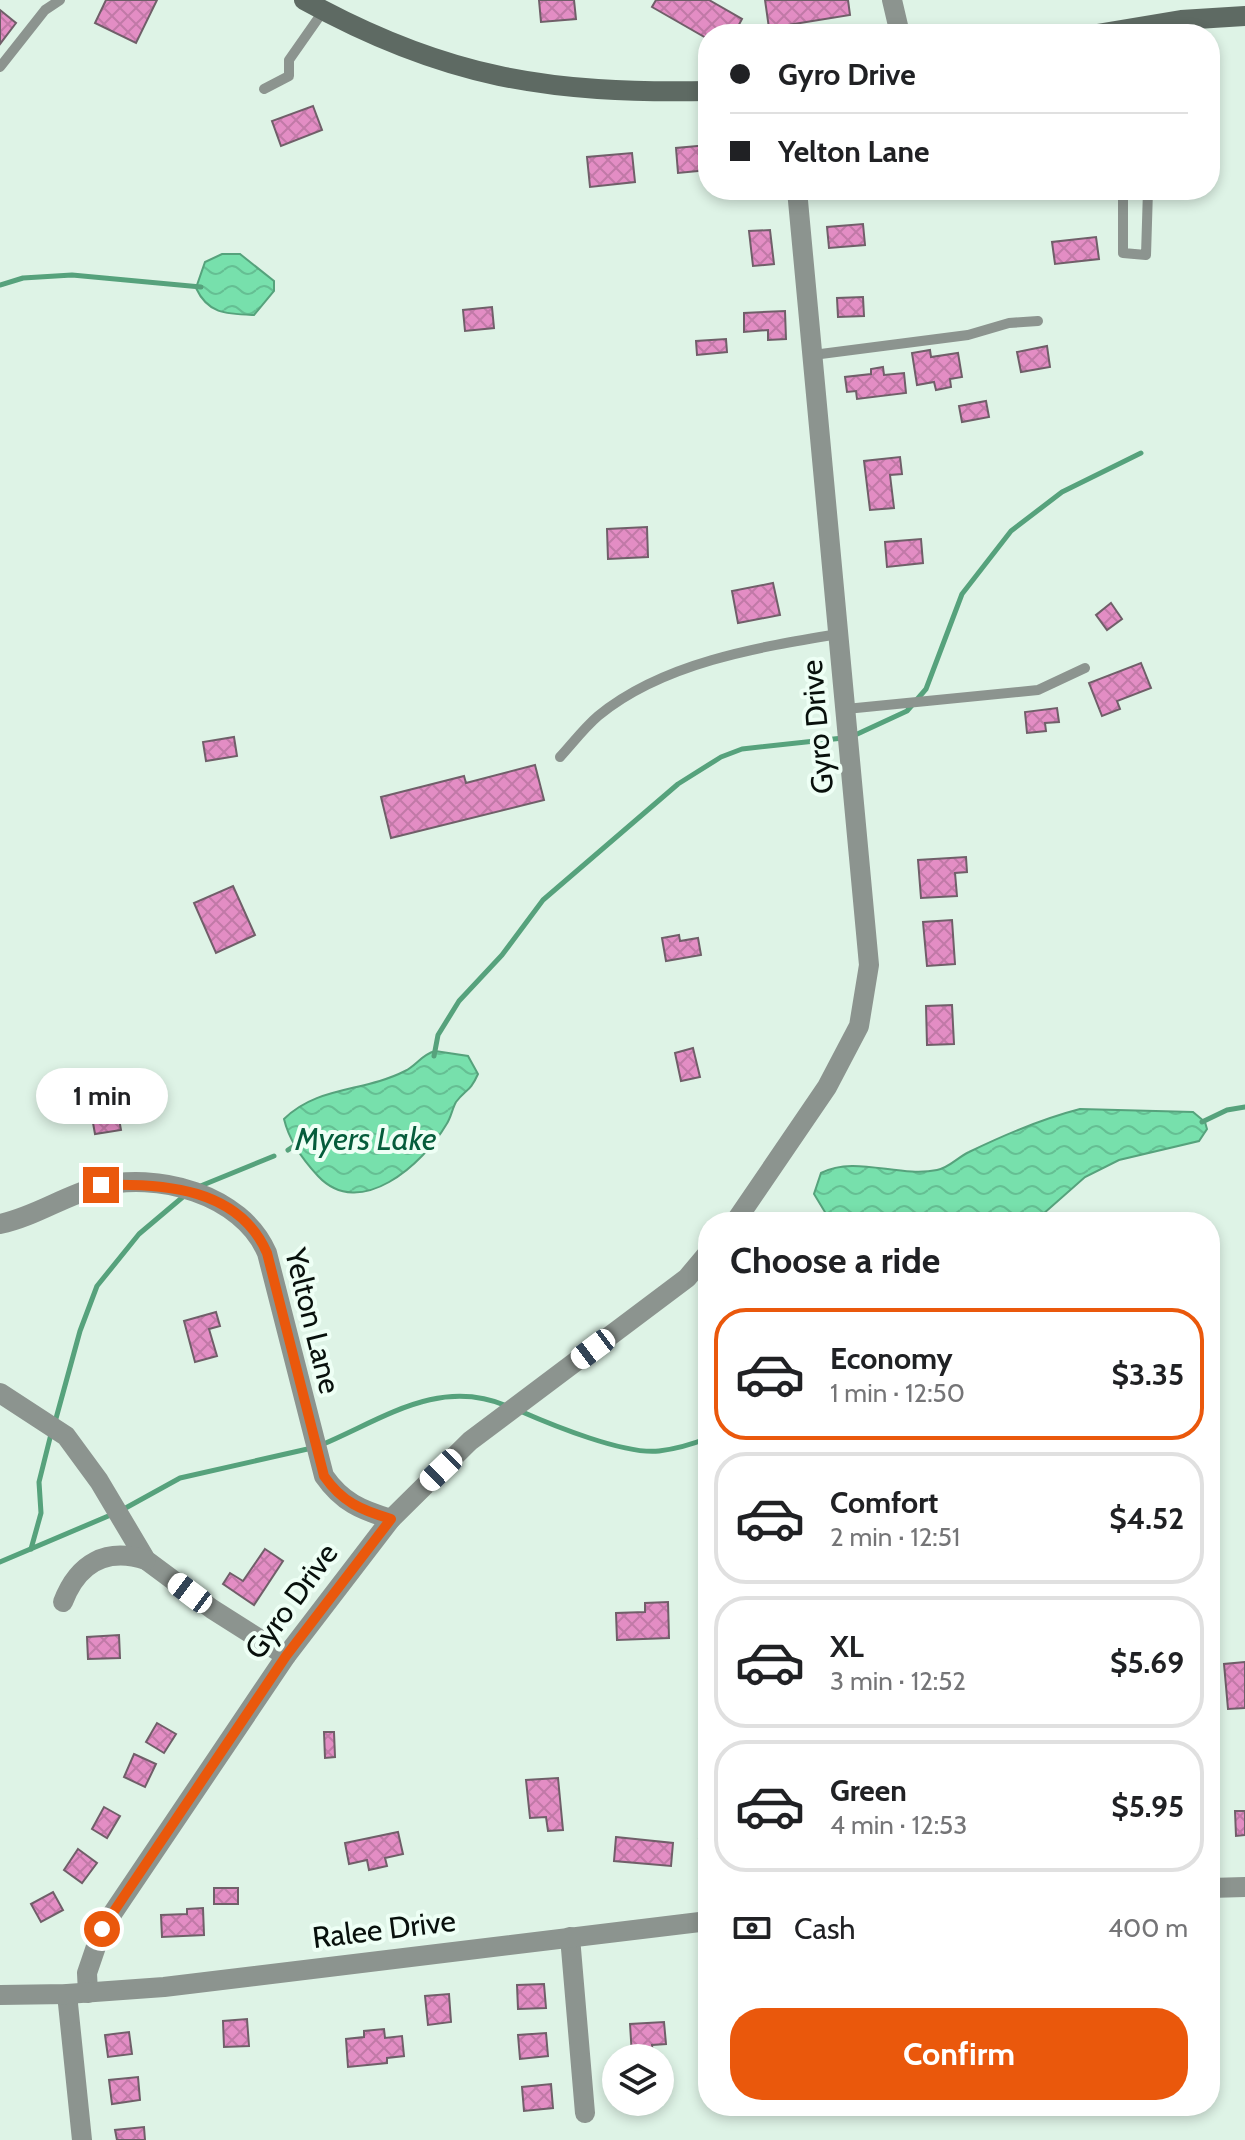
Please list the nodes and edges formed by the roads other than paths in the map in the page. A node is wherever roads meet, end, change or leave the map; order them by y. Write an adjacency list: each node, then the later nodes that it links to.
1 (60, 0): 8 (lane)
2 (304, 0): 4 (main road)
3 (892, 0): 6 (street)
4 (324, 10): 9 (lane); 10 (main road)
5 (1245, 16): 7 (main road)
6 (898, 24)
7 (1191, 24)
8 (0, 67)
9 (264, 89)
10 (698, 91)
11 (798, 200): 15 (street, Gyro Drive)
12 (1123, 200): 13 (lane)
13 (1148, 200)
14 (1038, 321): 15 (lane)
15 (813, 355): 16 (street, Gyro Drive)
16 (839, 634): 18 (street, Gyro Drive); 19 (lane)
17 (1085, 668): 18 (lane)
18 (846, 709): 20 (street, Gyro Drive)
19 (560, 757)
20 (742, 1212)
21 (0, 1224): 24 (street, Yelton Lane)
22 (698, 1265): 24 (street, Gyro Drive)
23 (0, 1393): 25 (street)
24 (391, 1519): 27 (street, Gyro Drive)
25 (146, 1560): 26 (street); 27 (street)
26 (63, 1602)
27 (286, 1656): 32 (street, Gyro Drive)
28 (1245, 1887): 29 (street)
29 (1220, 1888)
30 (698, 1922): 31 (street, Ralee Drive)
31 (570, 1937): 32 (street, Ralee Drive); 35 (street)
32 (88, 1993): 33 (street, Ralee Drive)
33 (67, 1994): 34 (street, Ralee Drive); 36 (street)
34 (0, 1995)
35 (585, 2113)
36 (82, 2140)

